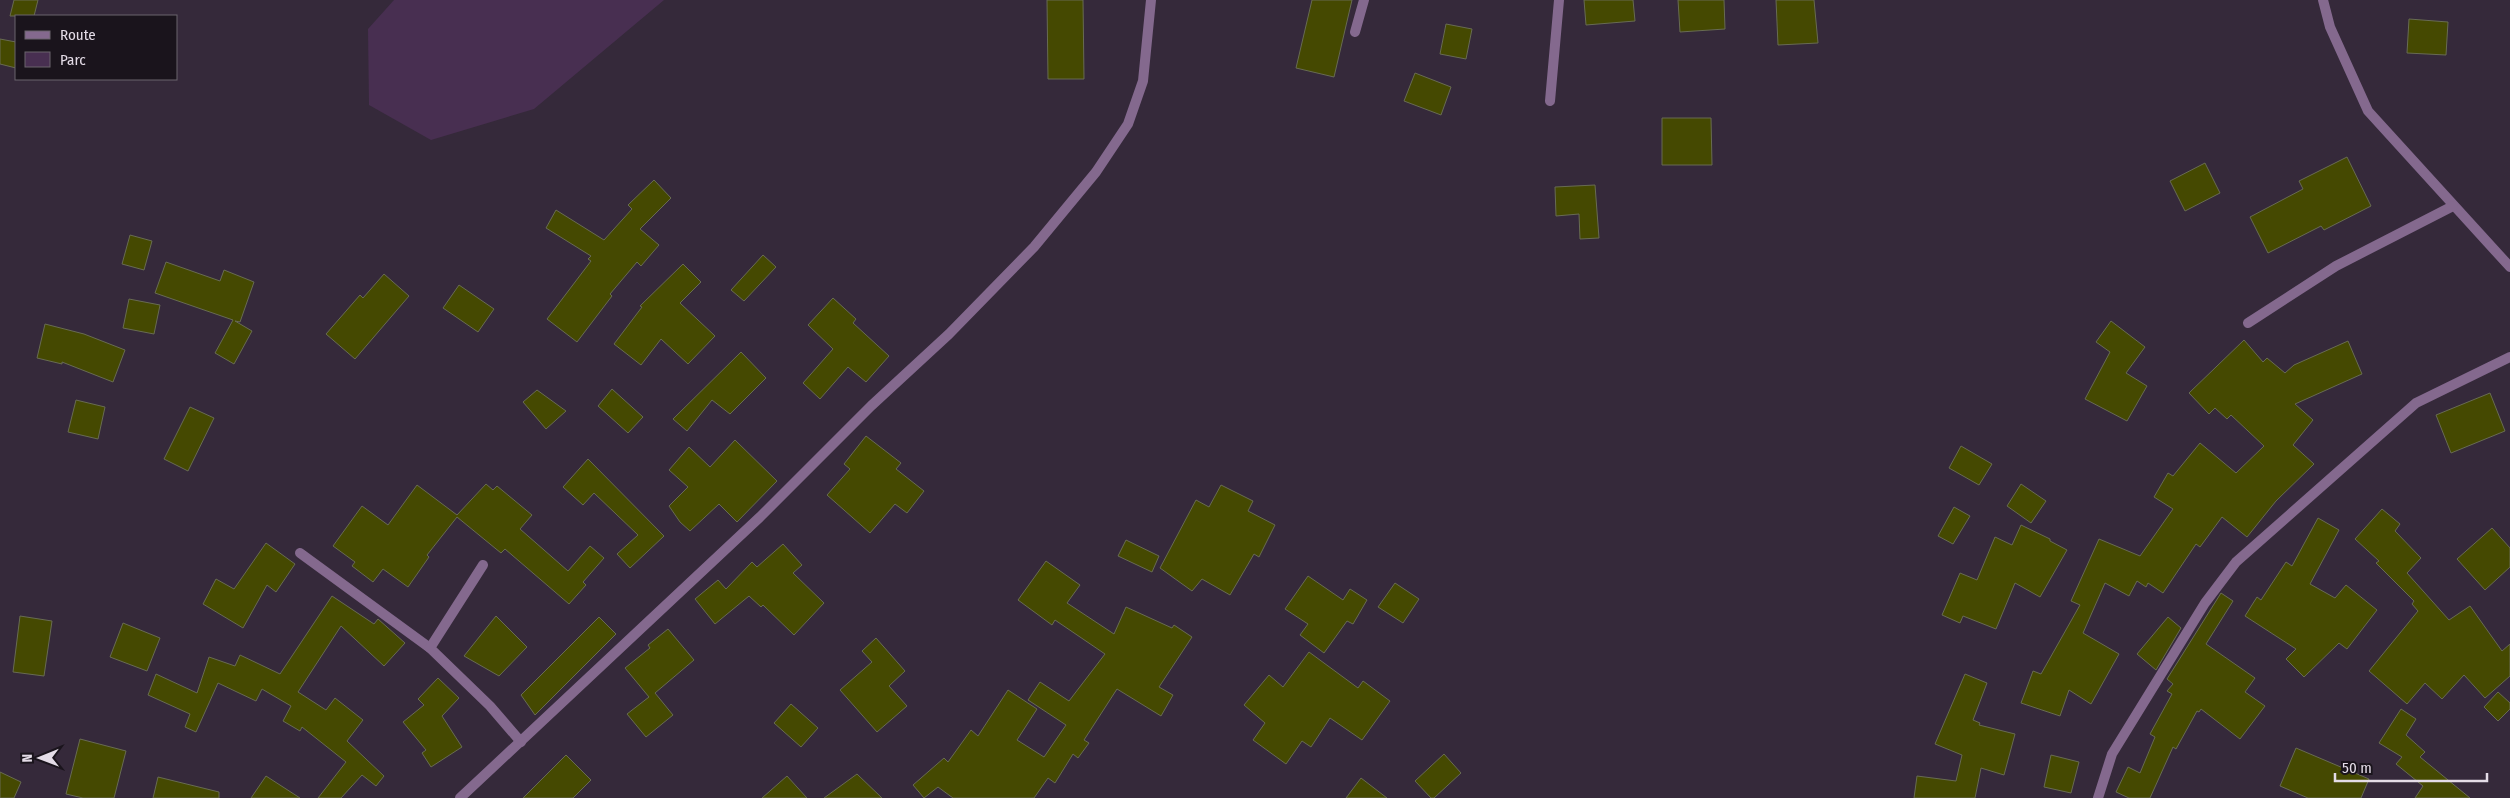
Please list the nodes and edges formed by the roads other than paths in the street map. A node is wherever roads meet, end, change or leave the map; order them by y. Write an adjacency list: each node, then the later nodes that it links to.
1 (1151, 0): 14 (street)
2 (1364, 0): 5 (street)
3 (1559, 0): 6 (street)
4 (2323, 0): 7 (street)
5 (1355, 32)
6 (1550, 102)
7 (2453, 206): 8 (street); 9 (street)
8 (2510, 267)
9 (2248, 323)
10 (2510, 357): 16 (street)
11 (300, 553): 13 (street)
12 (483, 565): 13 (street)
13 (430, 648): 14 (street)
14 (521, 742): 15 (street)
15 (460, 798)
16 (2098, 798)

